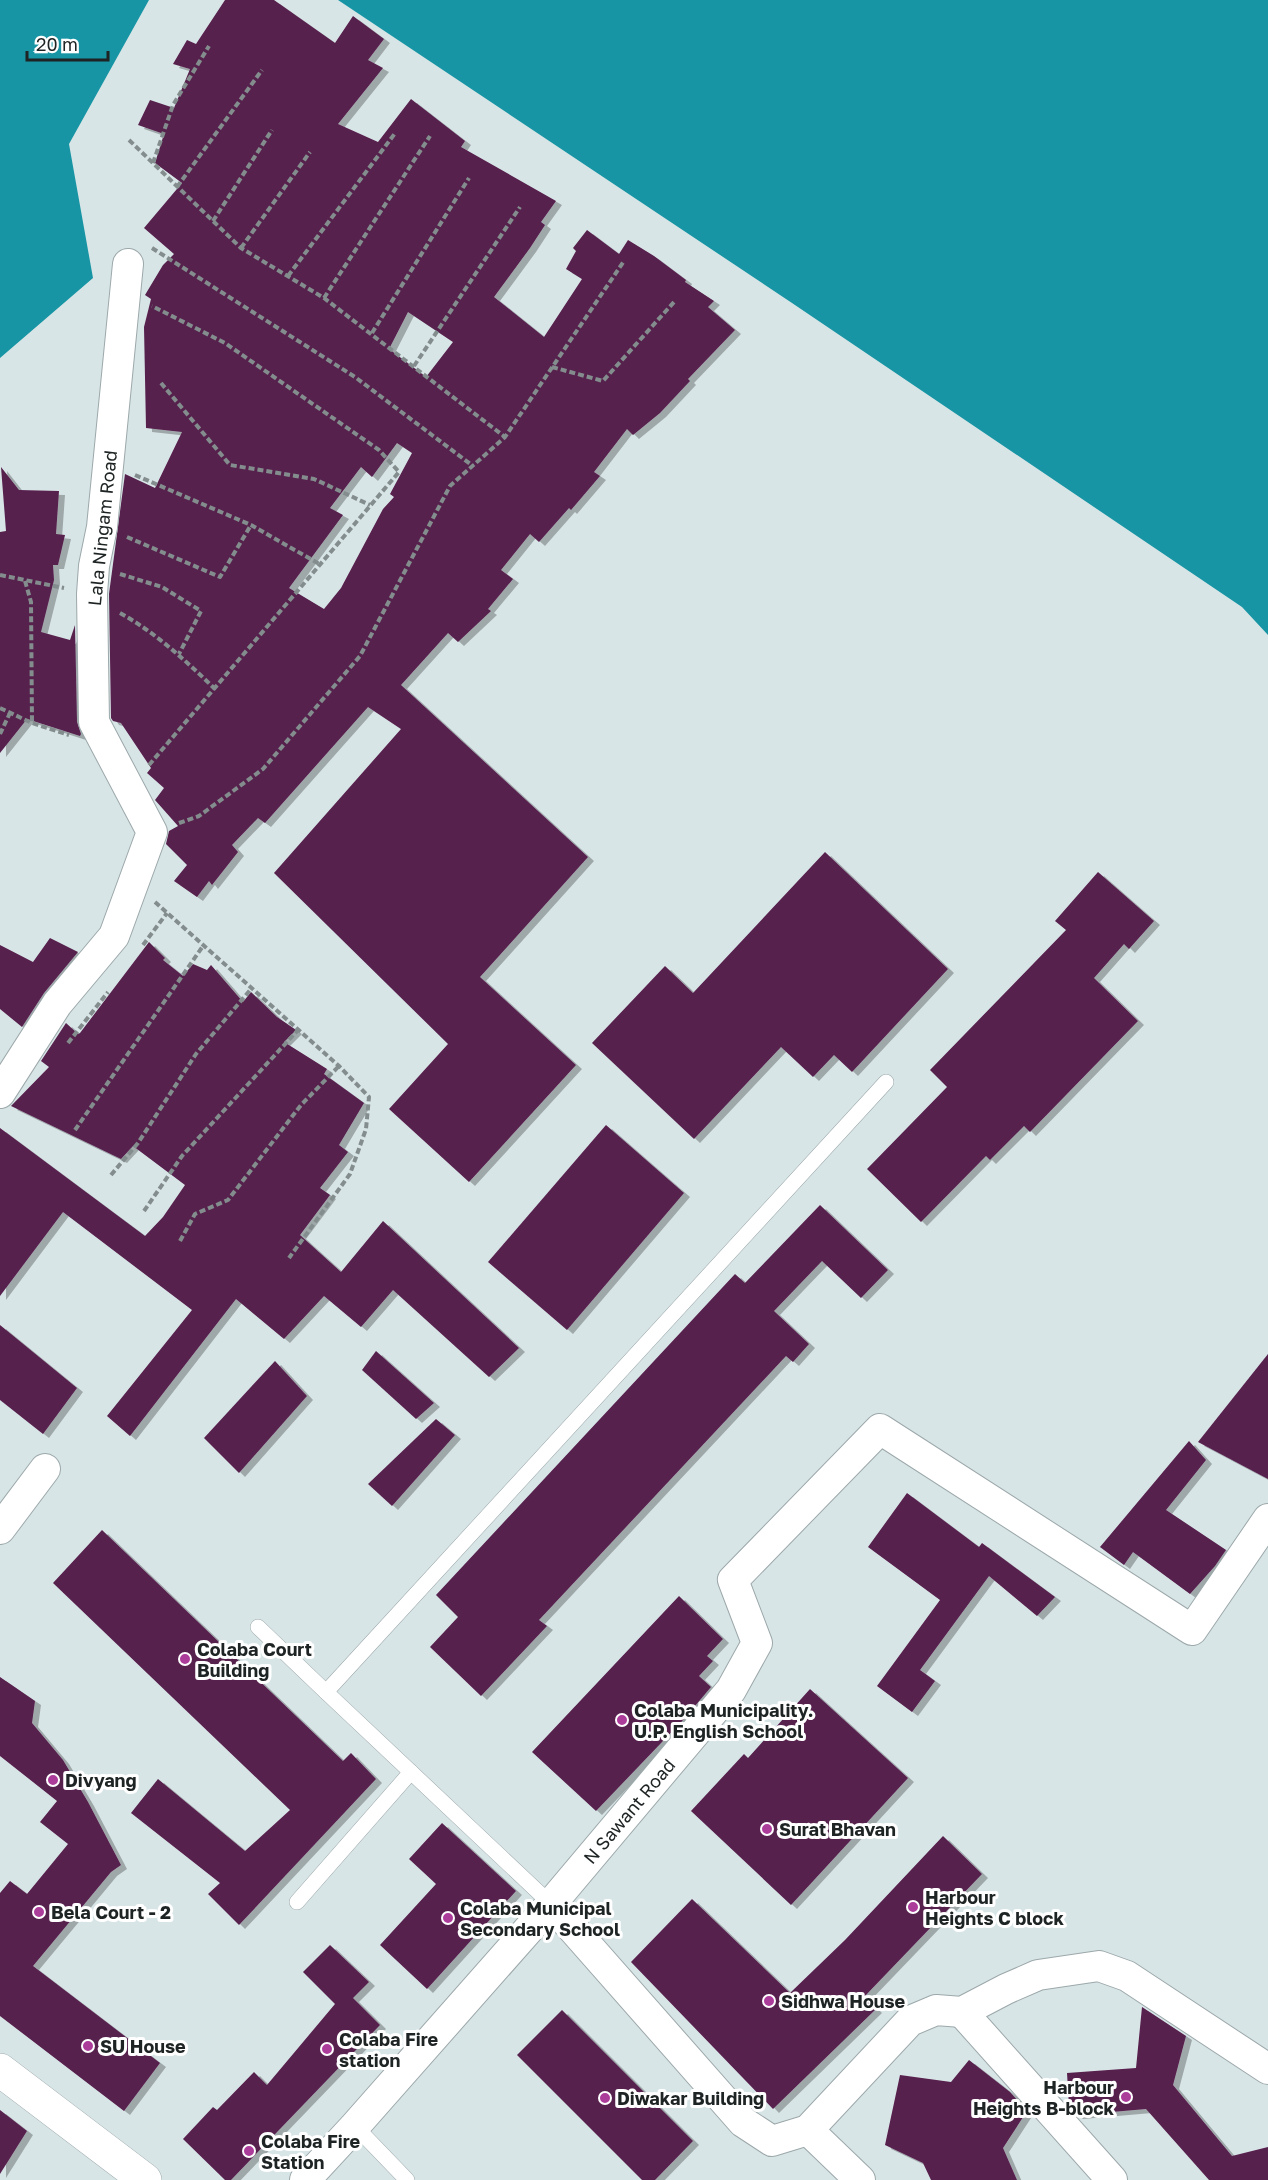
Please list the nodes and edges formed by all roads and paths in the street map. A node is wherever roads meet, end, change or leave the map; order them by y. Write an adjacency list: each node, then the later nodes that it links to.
1 (209, 46): 8 (path)
2 (262, 70): 10 (path)
3 (272, 130): 12 (path)
4 (396, 132): 16 (path)
5 (430, 136): 17 (path)
6 (129, 140): 8 (path)
7 (310, 152): 13 (path)
8 (153, 163): 10 (path)
9 (469, 178): 20 (path)
10 (177, 187): 12 (path)
11 (520, 207): 21 (path)
12 (213, 221): 13 (path)
13 (241, 248): 16 (path)
14 (140, 256): 25 (street, Lala Ningam Road); 26 (path)
15 (624, 261): 22 (path)
16 (288, 276): 17 (path)
17 (324, 297): 20 (path)
18 (674, 302): 22 (path)
19 (148, 304): 27 (path)
20 (372, 333): 21 (path)
21 (414, 366): 24 (path)
22 (552, 367): 24 (path)
23 (161, 383): 27 (path)
24 (505, 437): 26 (path)
25 (109, 465): 28 (path); 29 (street, Lala Ningam Road)
26 (472, 466): 42 (path)
27 (371, 506): 30 (path)
28 (251, 525): 29 (path); 30 (path)
29 (102, 527): 33 (street, Lala Ningam Road)
30 (321, 565): 35 (path)
31 (0, 574): 32 (path)
32 (25, 581): 33 (path); 38 (path)
33 (93, 590): 34 (path); 34 (path); 40 (street, Lala Ningam Road)
34 (179, 654): 35 (path)
35 (215, 689): 41 (path)
36 (0, 708): 37 (path)
37 (10, 713): 38 (path); 39 (path)
38 (32, 723): 40 (path)
39 (0, 734)
40 (107, 747): 41 (street, Lala Ningam Road)
41 (129, 788): 42 (street, Lala Ningam Road)
42 (153, 832): 43 (street)
43 (134, 883): 44 (path); 49 (street)
44 (204, 946): 45 (path); 50 (path)
45 (251, 988): 46 (path); 51 (path)
46 (298, 1030): 47 (path); 52 (path)
47 (339, 1066): 53 (path); 54 (path)
48 (886, 1082): 59 (lane)
49 (0, 1093)
50 (75, 1130)
51 (111, 1175)
52 (144, 1211)
53 (180, 1241)
54 (289, 1258)
55 (45, 1469): 57 (street)
56 (1268, 1519): 62 (street, N Sawant Road)
57 (0, 1529)
58 (258, 1627): 59 (lane)
59 (326, 1692): 60 (lane)
60 (411, 1772): 61 (lane); 62 (lane)
61 (297, 1902)
62 (551, 1904): 66 (street, N Sawant Road); 67 (street)
63 (962, 2013): 64 (street); 67 (street); 72 (street)
64 (1268, 2069)
65 (0, 2070): 68 (main road)
66 (356, 2126): 69 (street, N Sawant Road); 70 (lane)
67 (808, 2130): 71 (street)
68 (145, 2180)
69 (305, 2180)
70 (407, 2180)
71 (860, 2180)
72 (1111, 2180)

